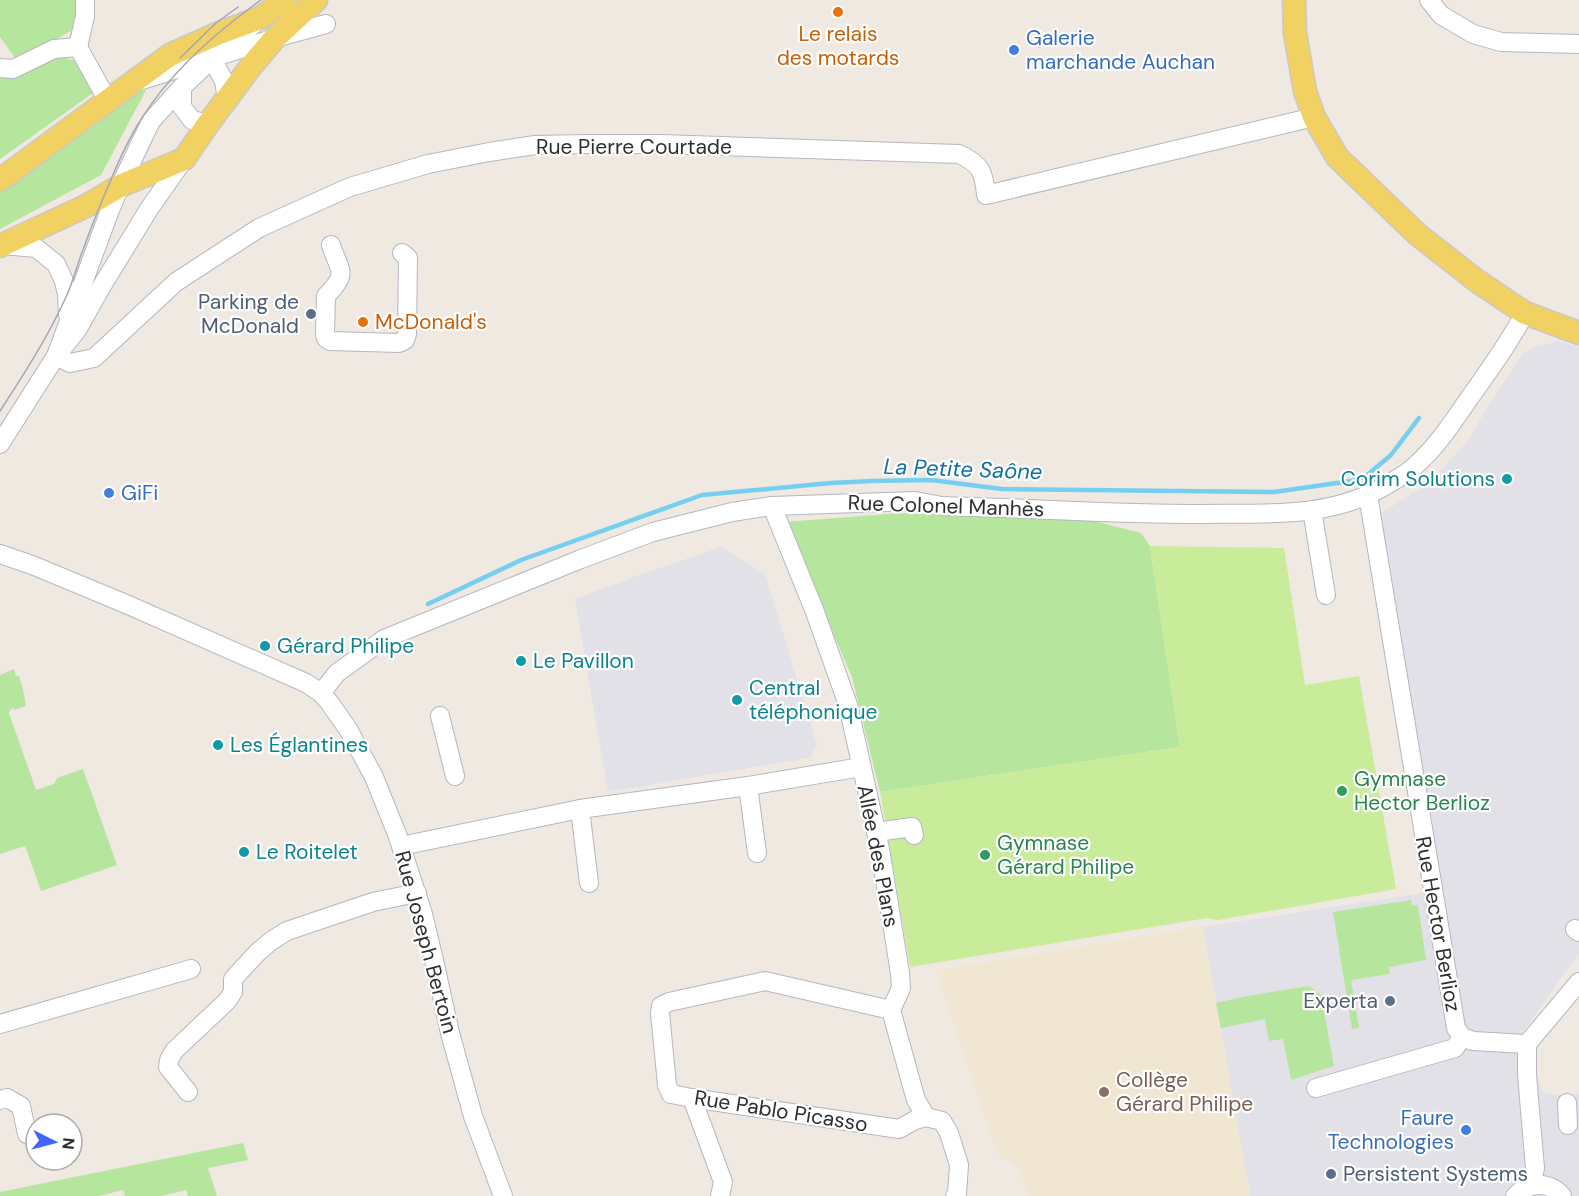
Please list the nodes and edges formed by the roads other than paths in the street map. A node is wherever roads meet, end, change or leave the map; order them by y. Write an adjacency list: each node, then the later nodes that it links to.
1 (85, 0): 10 (street)
2 (285, 0): 6 (main road)
3 (316, 0): 8 (main road)
4 (1294, 0): 17 (main road)
5 (1429, 0): 9 (street)
6 (260, 18): 11 (street); 13 (main road)
7 (326, 24): 8 (street)
8 (275, 38): 11 (street); 15 (main road)
9 (1579, 44)
10 (78, 48): 12 (street); 16 (street)
11 (212, 59): 13 (street); 14 (street); 15 (street)
12 (0, 68)
13 (134, 82): 16 (main road)
14 (182, 87): 18 (street); 21 (street)
15 (227, 99): 18 (main road)
16 (108, 101): 20 (main road)
17 (1314, 117): 25 (main road); 28 (street, Rue Pierre Courtade)
18 (208, 124): 19 (main road)
19 (184, 159): 21 (main road); 28 (street)
20 (0, 180)
21 (120, 186): 22 (main road); 26 (street)
22 (2, 245): 26 (street)
23 (331, 246): 24 (street)
24 (402, 253)
25 (1525, 313): 27 (main road); 30 (street, Rue Colonel Manhès)
26 (68, 323): 28 (street)
27 (1579, 333)
28 (56, 356): 29 (street)
29 (0, 444)
30 (1368, 495): 32 (street, Rue Colonel Manhès); 51 (street, Rue Hector Berlioz)
31 (772, 506): 32 (street, Rue Colonel Manhès); 35 (street, Rue Colonel Manhès); 37 (street, Allée des Plans)
32 (1312, 510): 34 (street)
33 (1, 556): 35 (street, Rue Joseph Bertoin)
34 (1326, 595)
35 (321, 693): 43 (street, Rue Joseph Bertoin)
36 (440, 716): 38 (street)
37 (861, 767): 39 (street); 41 (street, Allée des Plans)
38 (455, 776)
39 (748, 786): 40 (street); 44 (street)
40 (580, 809): 43 (street); 45 (street)
41 (876, 832): 42 (street); 49 (street, Allée des Plans)
42 (914, 835)
43 (401, 846): 46 (street, Rue Joseph Bertoin)
44 (757, 853)
45 (589, 883)
46 (417, 893): 54 (street); 62 (street, Rue Joseph Bertoin)
47 (191, 969): 50 (street)
48 (1579, 982): 52 (street)
49 (891, 1010): 55 (street, Rue Pablo Picasso); 59 (street)
50 (0, 1024)
51 (1462, 1037): 52 (street, Rue Hector Berlioz); 53 (street)
52 (1527, 1044): 61 (street)
53 (1316, 1088)
54 (188, 1092)
55 (692, 1098): 59 (street, Rue Pablo Picasso); 63 (street)
56 (0, 1100): 58 (street)
57 (1567, 1103): 60 (street)
58 (24, 1116)
59 (926, 1117): 64 (street)
60 (1568, 1125)
61 (1531, 1186): 65 (street); 66 (street)
62 (503, 1196)
63 (720, 1196)
64 (955, 1196)
65 (1515, 1196)
66 (1562, 1196)

